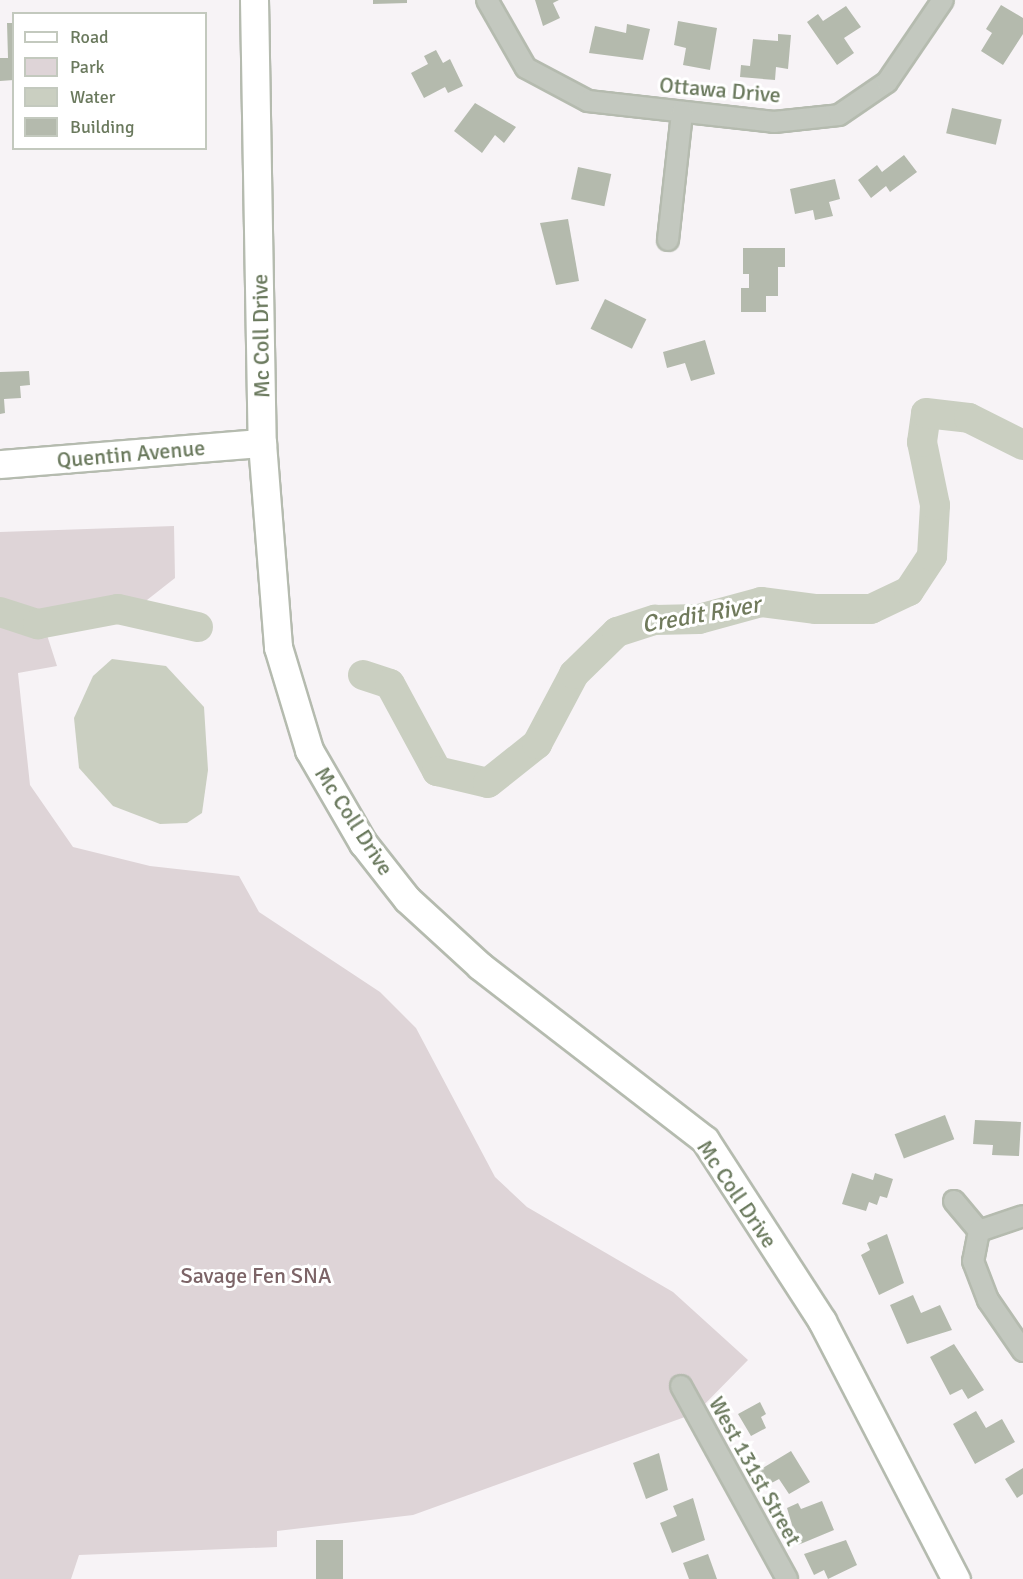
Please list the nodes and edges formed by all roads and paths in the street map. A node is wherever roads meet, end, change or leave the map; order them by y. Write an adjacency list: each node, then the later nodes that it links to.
1 (254, 0): 6 (main road, Mc Coll Drive)
2 (488, 0): 4 (street, Ottawa Drive)
3 (943, 0): 4 (street, Ottawa Drive)
4 (682, 113): 5 (street)
5 (668, 240)
6 (262, 443): 7 (main road, Quentin Avenue); 14 (main road, Mc Coll Drive)
7 (0, 464)
8 (954, 1201): 10 (street)
9 (1023, 1216): 10 (street)
10 (979, 1231): 11 (street)
11 (1023, 1351)
12 (681, 1386): 13 (street, West 131st Street)
13 (787, 1579)
14 (956, 1579)

